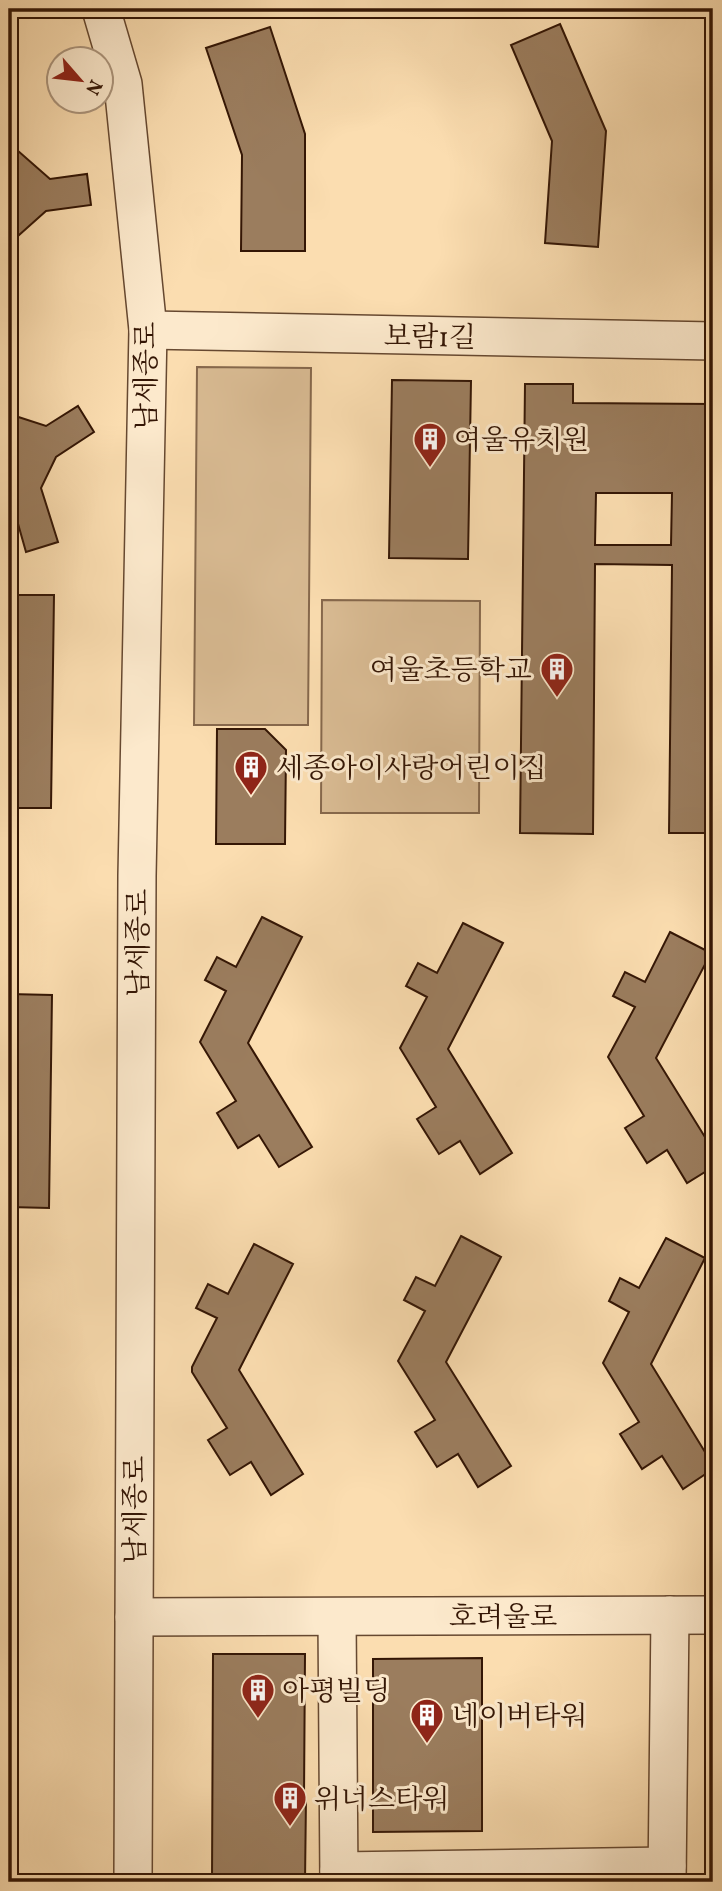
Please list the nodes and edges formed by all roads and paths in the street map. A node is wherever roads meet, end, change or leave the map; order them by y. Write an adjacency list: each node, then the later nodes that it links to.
1 (101, 9): 2 (street, 남세종로)
2 (148, 330): 3 (street, 보람1길); 7 (street, 남세종로)
3 (713, 341)
4 (670, 1615): 5 (street, 호려울로); 6 (street, 호려울로); 8 (street)
5 (713, 1615)
6 (337, 1616): 7 (street, 호려울로); 9 (street)
7 (134, 1617): 10 (street, 남세종로)
8 (667, 1874): 9 (street)
9 (339, 1877)
10 (134, 1882)

